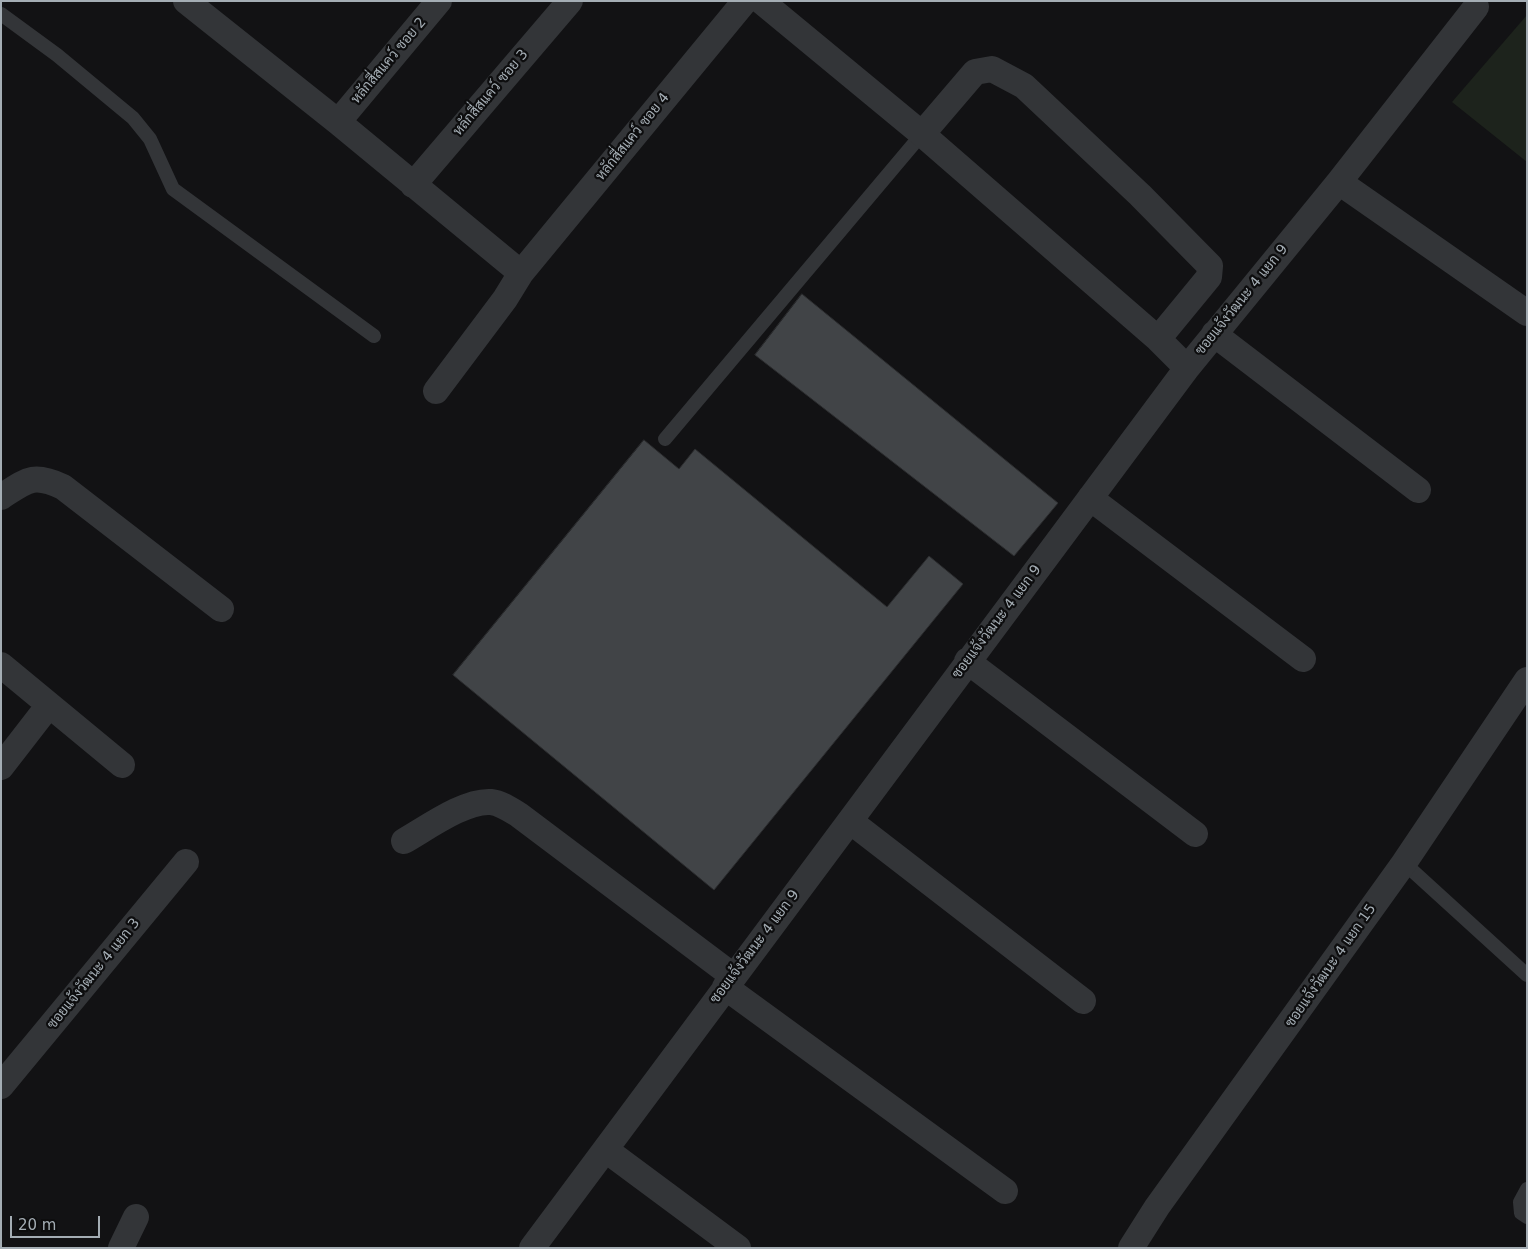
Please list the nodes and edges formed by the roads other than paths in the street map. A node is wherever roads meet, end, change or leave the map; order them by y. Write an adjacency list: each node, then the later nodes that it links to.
1 (186, 1): 8 (street)
2 (439, 1): 8 (street, หลักสี่สแคว์ ซอย 2)
3 (570, 1): 11 (street, หลักสี่สแคว์ ซอย 3)
4 (745, 1): 12 (street, หลักสี่สแคว์ ซอย 4)
5 (761, 1): 9 (street)
6 (1476, 7): 10 (street, ซอยแจ้งวัฒนะ 4 แยก 9)
7 (1, 14): 15 (lane)
8 (338, 122): 11 (street)
9 (922, 134): 16 (street); 16 (street); 19 (lane)
10 (1339, 182): 13 (street); 14 (street, ซอยแจ้งวัฒนะ 4 แยก 9)
11 (413, 185): 12 (street)
12 (521, 273): 18 (street, หลักสี่สแคว์ ซอย 4)
13 (1527, 313)
14 (1214, 334): 17 (street, ซอยแจ้งวัฒนะ 4 แยก 9); 20 (street)
15 (374, 336)
16 (1158, 339): 17 (street)
17 (1187, 368): 22 (street, ซอยแจ้งวัฒนะ 4 แยก 9)
18 (436, 391)
19 (665, 439)
20 (1418, 490)
21 (1, 497): 23 (street)
22 (1090, 498): 24 (street); 25 (street, ซอยแจ้งวัฒนะ 4 แยก 9)
23 (222, 609)
24 (1303, 659)
25 (967, 661): 31 (street, ซอยแจ้งวัฒนะ 4 แยก 9); 32 (street)
26 (1, 665): 28 (street)
27 (1527, 680): 35 (street, ซอยแจ้งวัฒนะ 4 แยก 15)
28 (49, 705): 29 (street); 30 (street)
29 (122, 765)
30 (1, 767)
31 (850, 821): 37 (street, ซอยแจ้งวัฒนะ 4 แยก 9); 38 (street)
32 (1195, 834)
33 (404, 841): 37 (street)
34 (186, 862): 39 (street, ซอยแจ้งวัฒนะ 4 แยก 3)
35 (1404, 863): 36 (lane); 48 (street, ซอยแจ้งวัฒนะ 4 แยก 15)
36 (1527, 975)
37 (729, 981): 40 (street, ซอยแจ้งวัฒนะ 4 แยก 9); 42 (street)
38 (1083, 1001)
39 (1, 1086)
40 (606, 1150): 46 (street, ซอยแจ้งวัฒนะ 4 แยก 9); 47 (street)
41 (1527, 1189): 44 (lane)
42 (1005, 1191)
43 (136, 1217): 45 (street)
44 (1527, 1217)
45 (121, 1248)
46 (532, 1248)
47 (738, 1248)
48 (1131, 1248)

